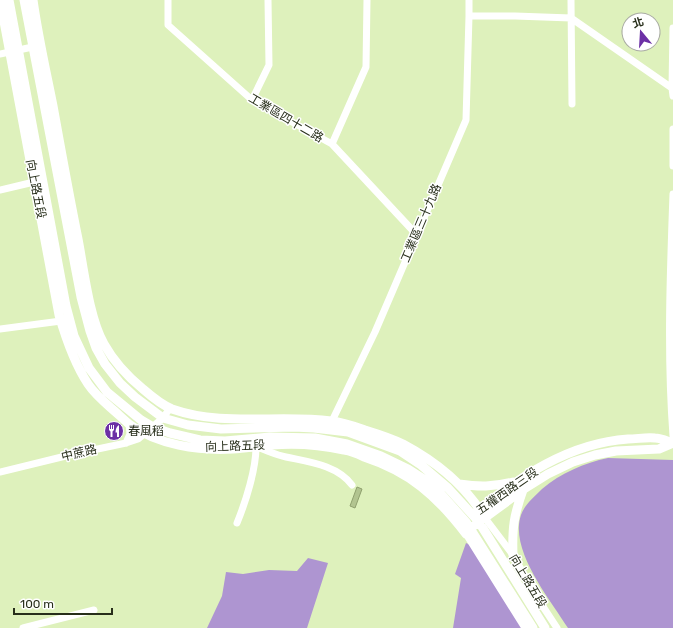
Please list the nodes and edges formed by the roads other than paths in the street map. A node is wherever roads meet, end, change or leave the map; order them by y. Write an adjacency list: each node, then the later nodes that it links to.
1 (0, 0): 14 (main road, 向上路五段)
2 (9, 0): 14 (main road, 向上路五段)
3 (24, 0): 13 (main road, 向上路五段)
4 (33, 0): 13 (main road, 向上路五段)
5 (168, 0): 18 (street, 工業區四十二路)
6 (268, 0): 18 (street)
7 (367, 0): 21 (street)
8 (469, 0): 10 (street, 工業區三十九路)
9 (571, 0): 11 (street)
10 (469, 16): 11 (street); 26 (street, 工業區三十九路)
11 (571, 18): 16 (street); 19 (street)
12 (673, 28): 16 (street)
13 (37, 46): 14 (street); 29 (main road, 向上路五段); 30 (main road, 向上路五段)
14 (14, 51): 15 (street); 23 (main road, 向上路五段); 33 (main road, 向上路五段)
15 (0, 54)
16 (672, 88): 17 (street)
17 (673, 96)
18 (252, 100): 21 (street, 工業區四十二路)
19 (572, 104)
20 (673, 129): 22 (street)
21 (332, 144): 26 (street, 工業區四十二路)
22 (673, 166)
23 (34, 182): 24 (street); 27 (main road, 向上路五段)
24 (0, 190)
25 (673, 194): 35 (street)
26 (416, 234): 31 (street, 工業區三十九路)
27 (61, 321): 28 (street); 32 (main road, 向上路五段)
28 (0, 329)
29 (170, 408): 30 (street, 中蔗路); 31 (main road, 向上路五段)
30 (163, 418): 33 (street, 中蔗路); 45 (main road, 向上路五段)
31 (332, 421): 41 (main road, 向上路五段)
32 (129, 424): 34 (main road, 向上路五段); 36 (street)
33 (153, 427): 34 (street, 中蔗路); 45 (main road, 向上路五段)
34 (146, 434): 36 (street, 中蔗路); 38 (main road, 向上路五段)
35 (673, 436)
36 (126, 443): 39 (street, 中蔗路)
37 (673, 443): 40 (main road, 五權西路三段); 43 (main road, 五權西路三段)
38 (256, 447): 42 (street); 44 (street); 45 (main road, 向上路五段)
39 (0, 472)
40 (516, 482): 41 (main road); 45 (main road, 五權西路三段)
41 (459, 484): 45 (main road, 向上路五段)
42 (352, 485)
43 (524, 489): 45 (main road, 五權西路三段); 46 (main road)
44 (237, 522)
45 (472, 522): 46 (street, 向上路五段); 49 (street, 向上路五段); 50 (main road, 向上路五段); 51 (main road, 向上路五段)
46 (513, 555): 52 (street, 向上路五段)
47 (94, 610): 48 (street)
48 (23, 628)
49 (525, 628)
50 (533, 628)
51 (545, 628)
52 (557, 628)

